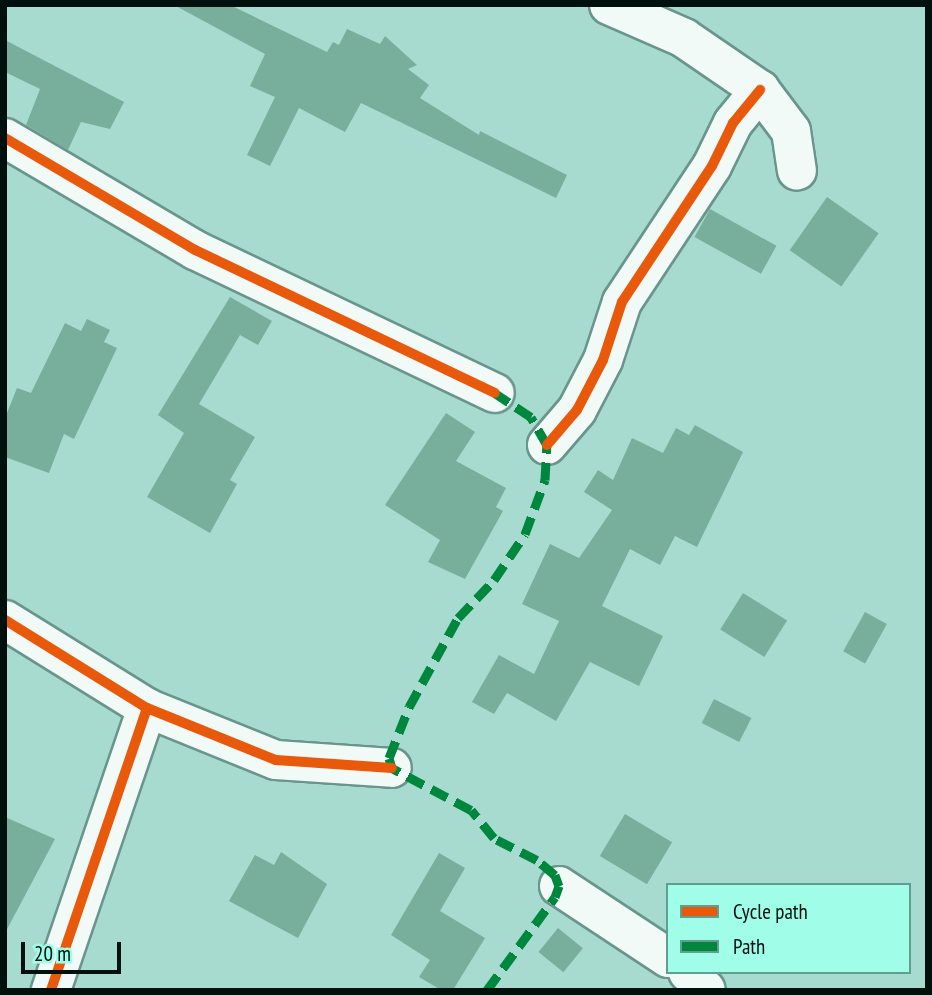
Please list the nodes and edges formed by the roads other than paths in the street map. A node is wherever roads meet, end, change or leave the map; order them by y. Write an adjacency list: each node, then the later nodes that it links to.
1 (609, 5): 2 (street)
2 (760, 90): 4 (street); 6 (street)
3 (5, 138): 5 (street)
4 (797, 171)
5 (495, 393)
6 (547, 445)
7 (5, 620): 8 (street)
8 (147, 708): 9 (street); 13 (street)
9 (392, 768)
10 (559, 886): 11 (street)
11 (666, 957)
12 (690, 974): 14 (street)
13 (51, 990)
14 (706, 990)

